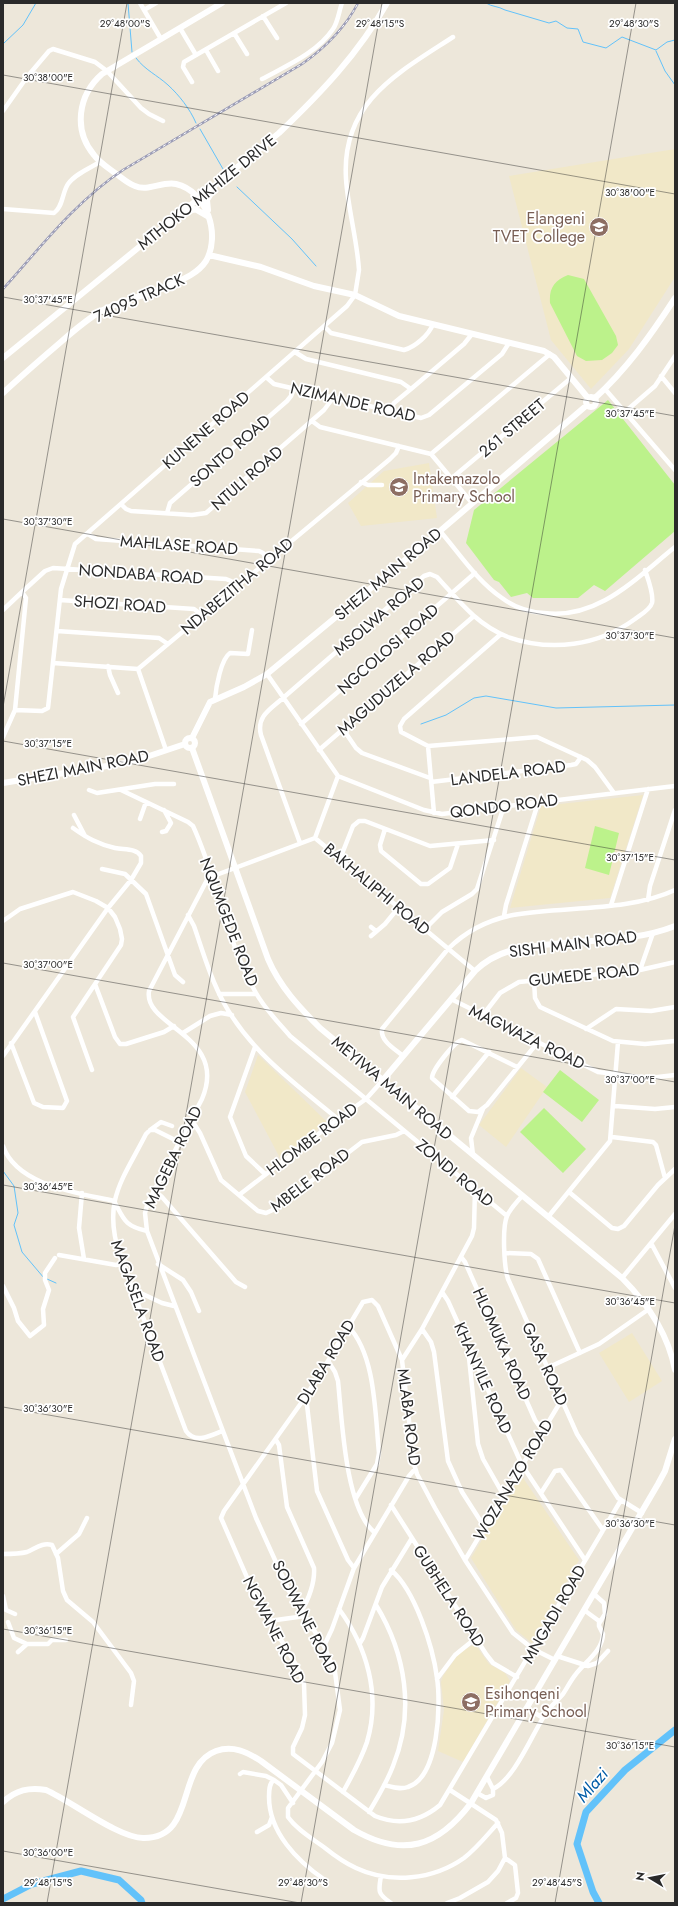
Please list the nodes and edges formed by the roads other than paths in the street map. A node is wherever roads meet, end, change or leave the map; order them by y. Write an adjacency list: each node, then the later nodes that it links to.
1 (140, 3): 8 (street)
2 (156, 3): 8 (street)
3 (222, 3): 10 (street)
4 (286, 3): 7 (street)
5 (342, 3): 20 (street)
6 (387, 3): 25 (street, MTHOKO MKHIZE DRIVE)
7 (279, 4): 9 (street)
8 (144, 10): 14 (street)
9 (263, 16): 11 (street); 13 (street)
10 (180, 28): 14 (street); 17 (street)
11 (234, 33): 15 (street); 16 (street)
12 (453, 37): 34 (street)
13 (277, 38)
14 (161, 39): 18 (street)
15 (206, 50): 17 (street); 19 (street)
16 (247, 54)
17 (196, 55): 21 (street)
18 (107, 71): 22 (street); 23 (street); 24 (street)
19 (218, 71)
20 (262, 79)
21 (192, 82)
22 (3, 111)
23 (163, 121)
24 (100, 162): 26 (street); 28 (street)
25 (220, 182): 27 (street, MTHOKO MKHIZE DRIVE); 32 (street)
26 (190, 192): 27 (street); 29 (street)
27 (199, 198): 29 (street, MTHOKO MKHIZE DRIVE); 30 (street)
28 (3, 209)
29 (181, 213): 31 (street, MTHOKO MKHIZE DRIVE)
30 (208, 217): 31 (street); 32 (street)
31 (171, 221): 43 (street, MTHOKO MKHIZE DRIVE)
32 (211, 223): 33 (street)
33 (209, 255): 34 (street); 50 (street, 74095 TRACK)
34 (355, 295): 36 (street); 37 (street, KUNENE ROAD)
35 (675, 298): 49 (street)
36 (433, 324): 37 (street); 38 (street)
37 (324, 326): 40 (street, KUNENE ROAD)
38 (472, 334): 39 (street); 48 (street)
39 (509, 343): 41 (street); 54 (street, NZIMANDE ROAD)
40 (295, 352): 45 (street, KUNENE ROAD); 48 (street)
41 (550, 354): 46 (street); 58 (street)
42 (675, 356): 44 (street)
43 (3, 358)
44 (661, 376): 51 (street); 55 (street)
45 (266, 378): 47 (street, NZIMANDE ROAD); 64 (street, KUNENE ROAD)
46 (572, 378): 53 (street); 60 (street, 261 STREET)
47 (294, 389): 52 (street, NZIMANDE ROAD); 65 (street, SONTO ROAD)
48 (411, 389): 54 (street)
49 (605, 389): 53 (street); 55 (street)
50 (3, 393)
51 (675, 393)
52 (332, 398): 54 (street, NZIMANDE ROAD); 56 (street, NTULI ROAD)
53 (591, 398): 63 (street, SHEZI MAIN ROAD)
54 (389, 411)
55 (626, 411): 59 (street)
56 (312, 421): 57 (street); 65 (street, NTULI ROAD)
57 (398, 446): 58 (street); 61 (street, NDABEZITHA ROAD)
58 (431, 454): 60 (street)
59 (675, 470)
60 (452, 478): 63 (street)
61 (361, 482): 62 (street); 69 (street, NDABEZITHA ROAD)
62 (382, 484)
63 (472, 503): 66 (street, SHEZI MAIN ROAD)
64 (121, 504): 65 (street, NTULI ROAD); 67 (street, KUNENE ROAD)
65 (167, 513)
66 (440, 531): 72 (street); 87 (street, SHEZI MAIN ROAD)
67 (88, 534): 69 (street, MAHLASE ROAD); 70 (street, KUNENE ROAD)
68 (675, 546): 71 (street)
69 (268, 560): 73 (street, NDABEZITHA ROAD)
70 (67, 569): 73 (street, NONDABA ROAD); 74 (street); 76 (street, KUNENE ROAD)
71 (645, 570): 72 (street); 82 (street, MSOLWA ROAD)
72 (475, 573): 75 (street, NGCOLOSI ROAD)
73 (237, 586): 78 (street, NDABEZITHA ROAD)
74 (22, 592): 77 (street); 91 (street)
75 (452, 594): 79 (street, MSOLWA ROAD); 89 (street, MSOLWA ROAD); 92 (street, NGCOLOSI ROAD)
76 (60, 600): 78 (street, SHOZI ROAD); 81 (street, KUNENE ROAD)
77 (3, 610)
78 (202, 615): 83 (street, NDABEZITHA ROAD)
79 (474, 616): 82 (street, MSOLWA ROAD); 93 (street, MAGUDUZELA ROAD)
80 (252, 630): 90 (street)
81 (57, 631): 83 (street); 84 (street, KUNENE ROAD)
82 (501, 634): 97 (street)
83 (168, 644): 86 (street, NDABEZITHA ROAD)
84 (53, 663): 85 (street); 91 (street, KUNENE ROAD)
85 (108, 666): 86 (street); 88 (street)
86 (138, 669): 99 (street)
87 (267, 674): 89 (street); 90 (street, SHEZI MAIN ROAD)
88 (118, 693)
89 (283, 698): 92 (street); 125 (street, MSOLWA ROAD)
90 (215, 699): 95 (street, SHEZI MAIN ROAD)
91 (15, 710): 94 (street)
92 (301, 724): 100 (street)
93 (343, 729): 100 (street, MAGUDUZELA ROAD); 103 (street, LANDELA ROAD)
94 (3, 737)
95 (192, 738): 96 (street, SHEZI MAIN ROAD); 98 (street, SHEZI MAIN ROAD)
96 (185, 744): 98 (street); 99 (street, SHEZI MAIN ROAD)
97 (428, 746): 101 (street); 103 (street)
98 (192, 748): 128 (street, MEYIWA MAIN ROAD)
99 (166, 750): 104 (street, SHEZI MAIN ROAD)
100 (319, 750): 102 (street)
101 (581, 757): 103 (street, LANDELA ROAD); 110 (street)
102 (338, 776): 116 (street, QONDO ROAD); 123 (street, BAKHALIPHI ROAD)
103 (430, 780): 116 (street)
104 (3, 783)
105 (174, 784): 109 (street)
106 (675, 786): 107 (street, QONDO ROAD)
107 (648, 789): 110 (street, QONDO ROAD); 134 (street)
108 (89, 790): 109 (street)
109 (121, 790): 111 (street, NQUMGEDE ROAD)
110 (614, 793): 112 (street, QONDO ROAD)
111 (146, 802): 114 (street, NQUMGEDE ROAD); 118 (street)
112 (538, 802): 113 (street, QONDO ROAD); 138 (street)
113 (504, 806): 116 (street, QONDO ROAD); 124 (street)
114 (164, 810): 121 (street); 130 (street, NQUMGEDE ROAD)
115 (675, 810): 133 (street)
116 (434, 813)
117 (74, 815): 122 (street)
118 (140, 819)
119 (73, 828): 122 (street)
120 (385, 829): 126 (street); 126 (street); 127 (street)
121 (162, 832)
122 (86, 837): 131 (street)
123 (315, 838): 125 (street); 127 (street, BAKHALIPHI ROAD)
124 (494, 840): 126 (street); 142 (street)
125 (300, 843): 128 (street)
126 (458, 844)
127 (340, 859): 135 (street, BAKHALIPHI ROAD)
128 (234, 867): 130 (street); 176 (street, MEYIWA MAIN ROAD)
129 (102, 869): 131 (street)
130 (211, 876): 137 (street, MAGEBA ROAD); 155 (street, NQUMGEDE ROAD)
131 (132, 880): 136 (street); 147 (street)
132 (675, 890): 133 (street)
133 (648, 900): 134 (street)
134 (611, 905): 138 (street)
135 (399, 907): 142 (street, BAKHALIPHI ROAD); 143 (street)
136 (108, 908): 139 (street); 153 (street); 158 (street)
137 (188, 915): 147 (street, MAGEBA ROAD); 154 (street)
138 (504, 916): 146 (street)
139 (3, 921)
140 (371, 926): 143 (street)
141 (675, 926): 144 (street, SISHI MAIN ROAD)
142 (425, 929): 146 (street, BAKHALIPHI ROAD)
143 (376, 931): 145 (street)
144 (653, 934): 149 (street); 150 (street, SISHI MAIN ROAD)
145 (371, 936)
146 (448, 949): 150 (street, BAKHALIPHI ROAD); 171 (street)
147 (168, 954): 152 (street); 161 (street, MAGEBA ROAD)
148 (675, 962): 149 (street, GUMEDE ROAD)
149 (640, 970): 151 (street, GUMEDE ROAD)
150 (475, 971): 156 (street, SISHI MAIN ROAD)
151 (534, 980): 160 (street, GUMEDE ROAD); 162 (street)
152 (183, 982)
153 (95, 984): 161 (street); 173 (street)
154 (219, 994): 155 (street); 159 (street)
155 (256, 994): 178 (street, NQUMGEDE ROAD)
156 (451, 999): 160 (street, MAGWAZA ROAD); 171 (street, SISHI MAIN ROAD)
157 (675, 1007): 162 (street)
158 (35, 1012): 167 (street); 167 (street)
159 (232, 1015): 163 (street); 168 (street)
160 (482, 1015): 165 (street, MAGWAZA ROAD)
161 (174, 1026): 163 (street, MAGEBA ROAD)
162 (586, 1029): 166 (street)
163 (183, 1033): 182 (street, MAGEBA ROAD)
164 (675, 1041): 166 (street)
165 (538, 1042): 172 (street); 174 (street, MAGWAZA ROAD)
166 (618, 1042): 174 (street)
167 (11, 1043): 170 (street)
168 (255, 1047): 183 (street); 192 (street)
169 (489, 1052): 172 (street); 177 (street); 177 (street)
170 (3, 1056)
171 (403, 1056): 176 (street, SISHI MAIN ROAD)
172 (517, 1067): 181 (street)
173 (92, 1070)
174 (617, 1075): 175 (street, MAGWAZA ROAD); 179 (street)
175 (675, 1075)
176 (383, 1080): 178 (street, HLOMBE ROAD); 190 (street, MEYIWA MAIN ROAD)
177 (452, 1097): 181 (street)
178 (366, 1099): 183 (street, HLOMBE ROAD); 185 (street, NQUMGEDE ROAD)
179 (614, 1106): 180 (street); 187 (street)
180 (675, 1107)
181 (483, 1108): 190 (street)
182 (191, 1119): 188 (street, MAGEBA ROAD); 198 (street, MBELE ROAD)
183 (338, 1119): 192 (street, HLOMBE ROAD)
184 (172, 1126): 186 (street)
185 (404, 1131): 195 (street, ZONDI ROAD); 198 (street, MBELE ROAD)
186 (148, 1132): 188 (street); 200 (street, MAGASELA ROAD)
187 (612, 1137): 193 (street); 196 (street)
188 (179, 1142): 194 (street, MAGEBA ROAD)
189 (3, 1146): 197 (street)
190 (473, 1155): 199 (street, MEYIWA MAIN ROAD)
191 (675, 1169): 193 (street)
192 (265, 1174): 198 (street, HLOMBE ROAD)
193 (665, 1178): 196 (street)
194 (154, 1190): 205 (street, MAGEBA ROAD); 216 (street)
195 (475, 1190): 201 (street, ZONDI ROAD); 209 (street, MLABA ROAD)
196 (569, 1192): 203 (street)
197 (82, 1193): 200 (street); 211 (street)
198 (239, 1195)
199 (522, 1196): 201 (street); 203 (street, MEYIWA MAIN ROAD)
200 (114, 1201): 205 (street); 212 (street, MAGASELA ROAD)
201 (507, 1216): 207 (street, GASA ROAD)
202 (674, 1216): 204 (street); 206 (street)
203 (548, 1217): 214 (street, MEYIWA MAIN ROAD)
204 (675, 1223)
205 (147, 1232): 213 (street, MAGEBA ROAD)
206 (651, 1243): 214 (street); 217 (street)
207 (505, 1253): 226 (street); 230 (street, GASA ROAD)
208 (59, 1255): 211 (street)
209 (461, 1257): 219 (street, MLABA ROAD); 235 (street, HLOMUKA ROAD)
210 (54, 1258): 215 (street)
211 (84, 1259): 212 (street)
212 (123, 1264): 218 (street, MAGASELA ROAD)
213 (158, 1264): 220 (street, MAGEBA ROAD); 222 (street)
214 (622, 1278): 221 (street, MEYIWA MAIN ROAD)
215 (3, 1286)
216 (245, 1287)
217 (675, 1288)
218 (132, 1289): 220 (street); 236 (street, MAGASELA ROAD)
219 (442, 1292): 224 (street, MLABA ROAD); 225 (street, KHANYILE ROAD)
220 (174, 1306): 236 (street, MAGEBA ROAD)
221 (649, 1309): 226 (street); 232 (street, MEYIWA MAIN ROAD)
222 (199, 1311)
223 (348, 1326): 227 (street, DLABA ROAD); 228 (street, DLABA ROAD); 244 (street)
224 (422, 1329): 227 (street, MLABA ROAD); 249 (street)
225 (468, 1346): 229 (street, KHANYILE ROAD); 231 (street)
226 (580, 1353): 230 (street)
227 (402, 1360): 240 (street, MLABA ROAD)
228 (328, 1361): 233 (street, DLABA ROAD); 244 (street)
229 (479, 1368): 231 (street); 239 (street, KHANYILE ROAD)
230 (547, 1368): 234 (street, GASA ROAD)
231 (470, 1370): 243 (street)
232 (675, 1370)
233 (304, 1399): 237 (street, DLABA ROAD); 257 (street)
234 (562, 1400): 235 (street, WOZANAZO ROAD); 245 (street, GASA ROAD)
235 (542, 1430): 239 (street, WOZANAZO ROAD)
236 (222, 1431): 241 (street, MAGEBA ROAD)
237 (276, 1440): 241 (street, DLABA ROAD); 264 (street)
238 (675, 1441): 247 (street)
239 (522, 1465): 242 (street, KHANYILE ROAD); 243 (street, WOZANAZO ROAD)
240 (415, 1469): 246 (street); 255 (street, MLABA ROAD)
241 (243, 1486): 264 (street, SODWANE ROAD); 267 (street, NGWANE ROAD)
242 (541, 1494): 250 (street); 256 (street, KHANYILE ROAD)
243 (504, 1496): 249 (street, WOZANAZO ROAD)
244 (356, 1498): 251 (street)
245 (621, 1500): 247 (street, GASA ROAD); 250 (street, MNGADI ROAD)
246 (391, 1505): 251 (street); 252 (street, GUBHELA ROAD)
247 (642, 1513): 259 (street)
248 (87, 1518): 254 (street)
249 (485, 1528): 255 (street, WOZANAZO ROAD)
250 (603, 1530): 256 (street, MNGADI ROAD)
251 (374, 1532): 257 (street)
252 (412, 1538): 258 (street); 270 (street, GUBHELA ROAD)
253 (3, 1554): 254 (street)
254 (56, 1554): 282 (street)
255 (465, 1560): 275 (street, MLABA ROAD)
256 (585, 1560): 275 (street, MNGADI ROAD)
257 (354, 1568): 262 (street)
258 (391, 1570): 261 (street); 281 (street)
259 (594, 1594): 263 (street); 269 (street)
260 (3, 1596): 265 (street)
261 (376, 1605): 272 (street); 289 (street)
262 (339, 1609): 272 (street); 274 (street)
263 (584, 1610): 269 (street); 278 (street)
264 (301, 1611): 266 (street, SODWANE ROAD)
265 (15, 1614)
266 (305, 1616): 267 (street); 274 (street, SODWANE ROAD)
267 (268, 1621): 285 (street, NGWANE ROAD)
268 (8, 1622): 273 (street)
269 (600, 1622): 279 (street)
270 (476, 1638): 280 (street, GUBHELA ROAD); 281 (street)
271 (66, 1640): 273 (street)
272 (360, 1642): 293 (street)
273 (27, 1644): 277 (street)
274 (324, 1646): 285 (street, SODWANE ROAD)
275 (534, 1649): 278 (street, MLABA ROAD); 280 (street, MNGADI ROAD)
276 (608, 1651): 279 (street)
277 (18, 1652)
278 (556, 1658): 279 (street, MLABA ROAD); 283 (street)
279 (583, 1665): 284 (street)
280 (517, 1677): 291 (street, MNGADI ROAD)
281 (437, 1679): 289 (street)
282 (131, 1705)
283 (527, 1708): 284 (street); 287 (street)
284 (543, 1718): 290 (street)
285 (316, 1772): 292 (street, SODWANE ROAD); 293 (street, MNGADI ROAD)
286 (240, 1774): 288 (street)
287 (487, 1777): 290 (street); 294 (street)
288 (274, 1780): 296 (street); 299 (street)
289 (384, 1785): 298 (street)
290 (493, 1789): 294 (street)
291 (450, 1790): 297 (street); 298 (street, MNGADI ROAD)
292 (301, 1791): 295 (street); 296 (street, SODWANE ROAD); 297 (street)
293 (343, 1792): 298 (street, MNGADI ROAD)
294 (477, 1793): 297 (street)
295 (3, 1802)
296 (293, 1802): 303 (street)
297 (471, 1803): 300 (street)
298 (369, 1812)
299 (272, 1816): 301 (street); 304 (street)
300 (498, 1823): 302 (street); 303 (street)
301 (257, 1832)
302 (505, 1858): 306 (street); 307 (street)
303 (381, 1876): 305 (street)
304 (325, 1880)
305 (391, 1903)
306 (447, 1903)
307 (507, 1903)

